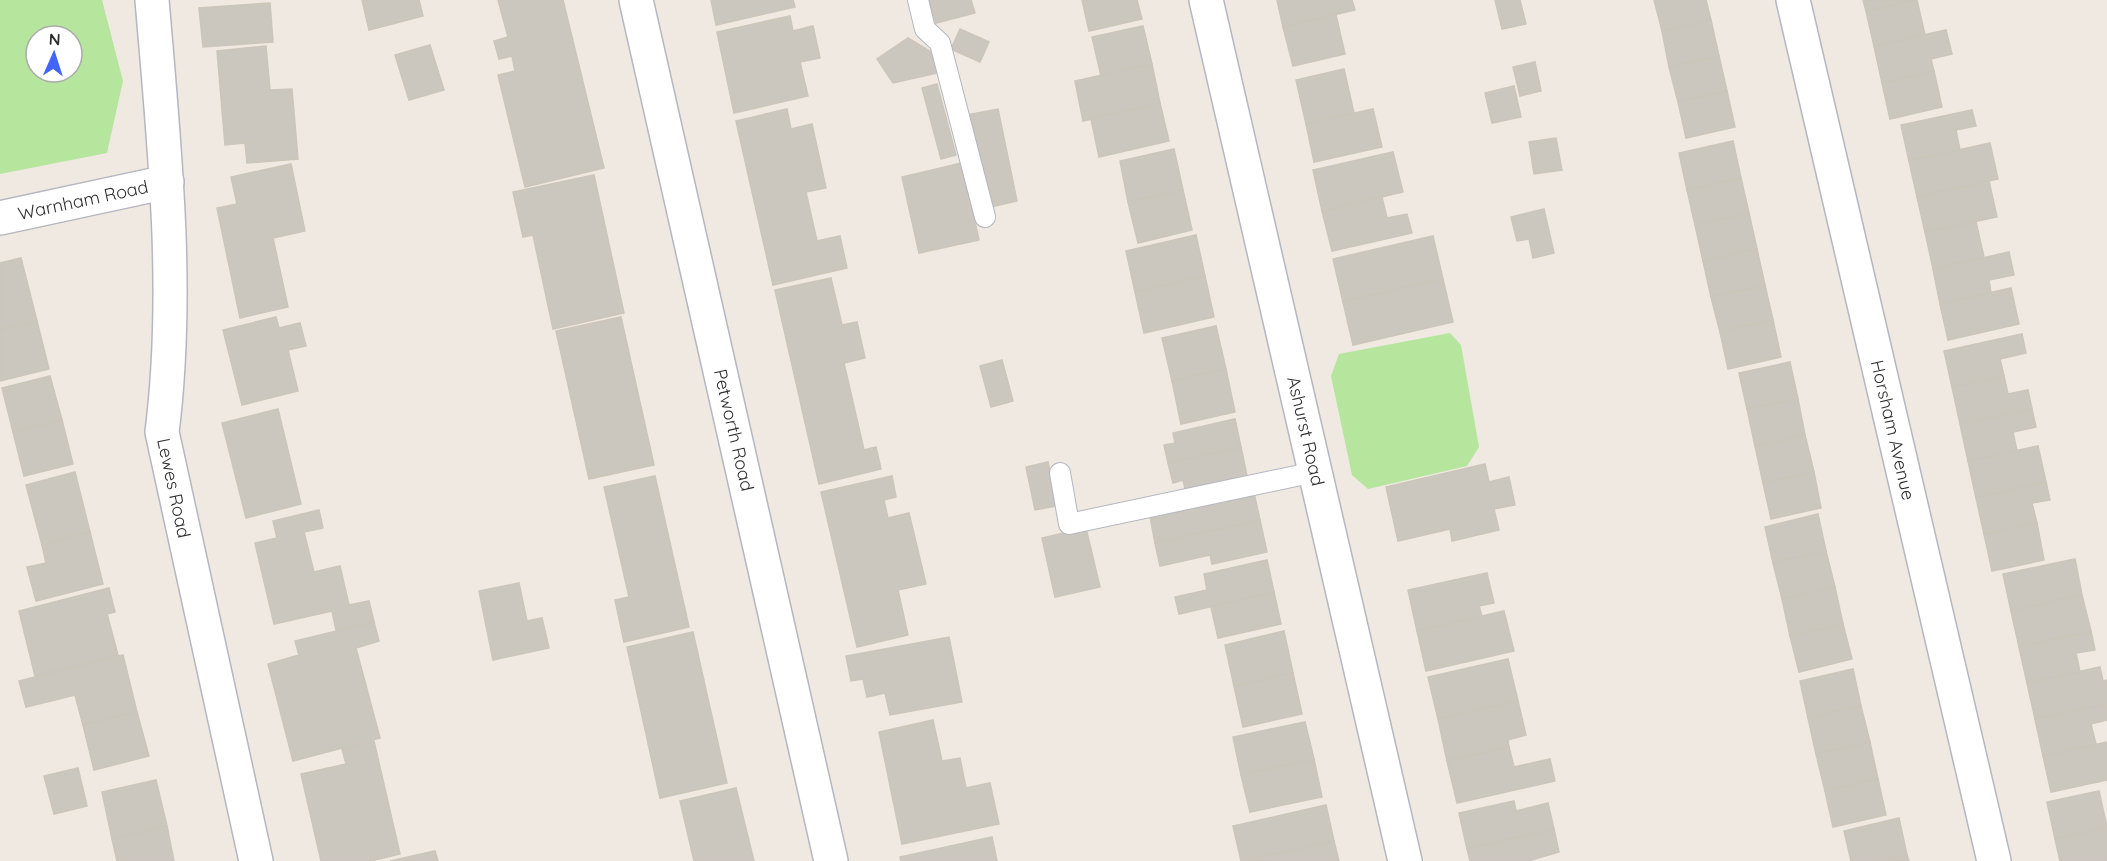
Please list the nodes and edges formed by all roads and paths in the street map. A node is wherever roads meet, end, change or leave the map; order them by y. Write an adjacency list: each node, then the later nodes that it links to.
1 (152, 0): 6 (street, Lewes Road)
2 (636, 0): 12 (street, Petworth Road)
3 (918, 0): 7 (lane)
4 (1206, 0): 9 (street, Ashurst Road)
5 (1793, 0): 14 (street, Horsham Avenue)
6 (167, 182): 8 (street, Warnham Road); 11 (street, Lewes Road)
7 (985, 217)
8 (0, 218)
9 (1315, 472): 10 (lane); 13 (street, Ashurst Road)
10 (1060, 473)
11 (256, 861)
12 (831, 861)
13 (1405, 861)
14 (1994, 861)

